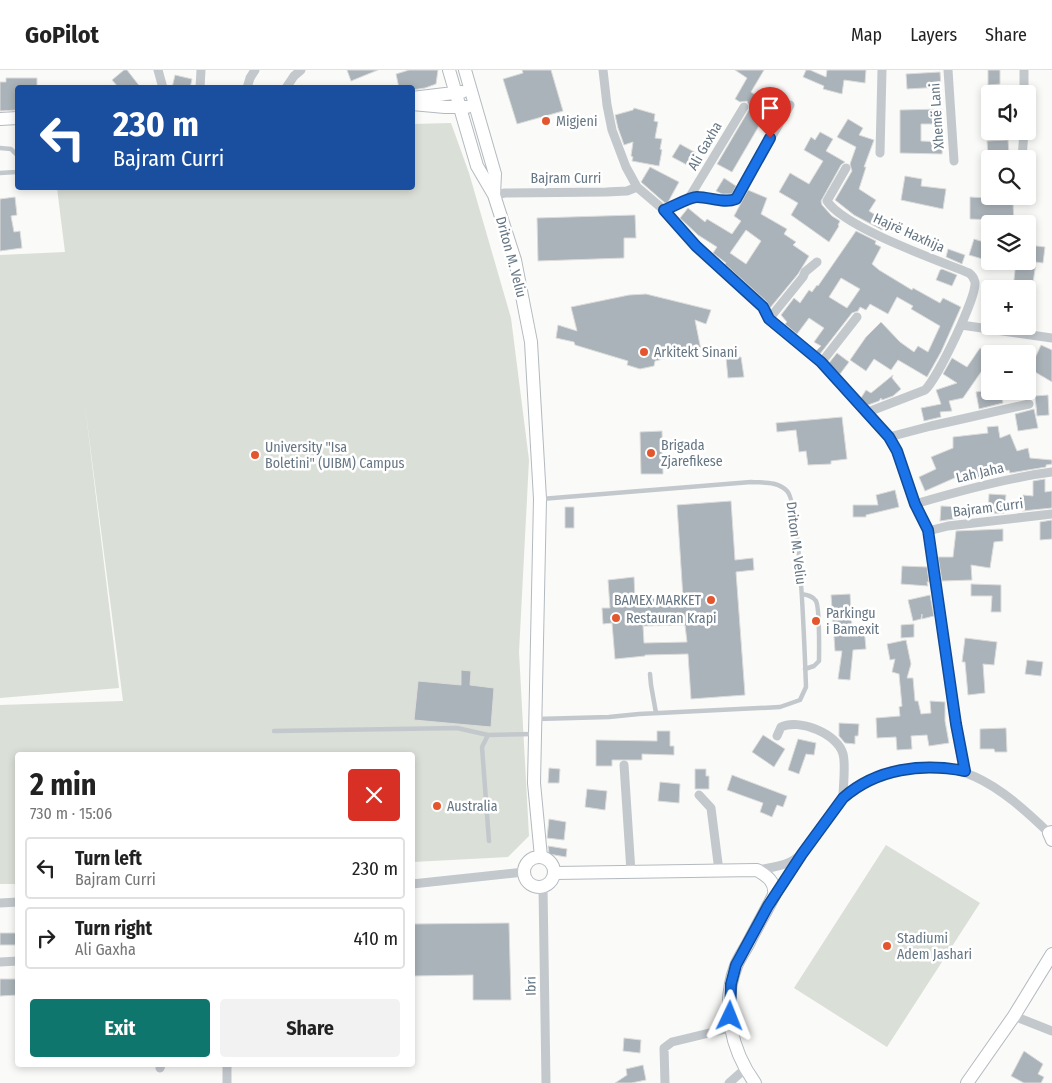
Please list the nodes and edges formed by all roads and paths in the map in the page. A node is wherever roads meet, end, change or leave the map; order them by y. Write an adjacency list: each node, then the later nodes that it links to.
1 (158, 70): 11 (street)
2 (201, 70): 12 (street)
3 (255, 70): 13 (street)
4 (301, 70): 14 (street)
5 (449, 70): 18 (street, Driton M. Veliu)
6 (465, 70): 17 (street, Driton M. Veliu)
7 (603, 70): 31 (street)
8 (882, 70): 26 (street)
9 (948, 70): 27 (street, Xhemë Lani)
10 (1024, 70): 15 (street)
11 (162, 85)
12 (200, 85)
13 (248, 85)
14 (288, 85)
15 (1024, 85)
16 (415, 98): 18 (street)
17 (474, 99): 18 (street); 32 (street, Driton M. Veliu)
18 (458, 101): 19 (street); 32 (street, Driton M. Veliu)
19 (415, 104)
20 (790, 105): 33 (street)
21 (744, 107): 33 (street, Ali Gaxha)
22 (15, 118): 23 (street)
23 (0, 119)
24 (0, 148): 25 (lane)
25 (15, 152)
26 (880, 153)
27 (954, 161)
28 (846, 168): 38 (street, Hajrë Haxhija)
29 (15, 172): 30 (lane)
30 (0, 174)
31 (637, 187): 32 (street, Bajram Curri); 34 (street)
32 (494, 196): 45 (street, Driton M. Veliu)
33 (689, 198): 34 (street)
34 (664, 210): 37 (street)
35 (817, 262): 37 (street)
36 (857, 317): 40 (street)
37 (769, 319): 40 (street)
38 (960, 325): 39 (street); 42 (street, Hajrë Haxhija)
39 (1052, 338)
40 (821, 362): 42 (street)
41 (1029, 404): 43 (street)
42 (868, 412): 43 (street)
43 (889, 437): 46 (street)
44 (1052, 472): 46 (street, Lah Jaha)
45 (540, 499): 49 (lane, Driton M. Veliu); 53 (street, Driton M. Veliu)
46 (915, 504): 48 (street)
47 (1052, 514): 48 (street, Bajram Curri)
48 (928, 530): 59 (street)
49 (802, 594): 50 (lane, Driton M. Veliu); 50 (lane)
50 (805, 669): 52 (lane, Driton M. Veliu)
51 (650, 674): 52 (lane)
52 (656, 714): 53 (lane, Driton M. Veliu)
53 (536, 719): 55 (street, Driton M. Veliu)
54 (274, 730): 56 (lane)
55 (536, 734): 56 (lane); 65 (street, Driton M. Veliu)
56 (488, 735): 63 (lane)
57 (777, 736): 61 (street)
58 (624, 765): 69 (street)
59 (965, 771): 61 (street); 62 (street)
60 (699, 794): 67 (street)
61 (843, 798): 64 (street)
62 (1051, 835)
63 (489, 841)
64 (802, 854): 66 (street); 75 (street)
65 (541, 857): 68 (street); 70 (street)
66 (757, 870): 67 (street); 75 (street)
67 (720, 871): 69 (street)
68 (524, 872): 71 (street); 72 (street)
69 (631, 872): 70 (street)
70 (555, 873): 72 (street)
71 (415, 884)
72 (543, 888): 86 (street, Ibri)
73 (15, 902): 74 (street)
74 (0, 903)
75 (768, 906): 81 (street)
76 (1052, 954): 79 (street)
77 (15, 961): 78 (street)
78 (0, 962)
79 (1046, 974): 80 (street)
80 (1014, 1016): 82 (street); 90 (street)
81 (730, 1028): 84 (street); 87 (street)
82 (1052, 1031)
83 (227, 1067): 85 (street)
84 (746, 1068): 88 (street); 89 (street)
85 (227, 1083)
86 (546, 1083)
87 (665, 1083)
88 (729, 1083)
89 (755, 1083)
90 (968, 1083)

